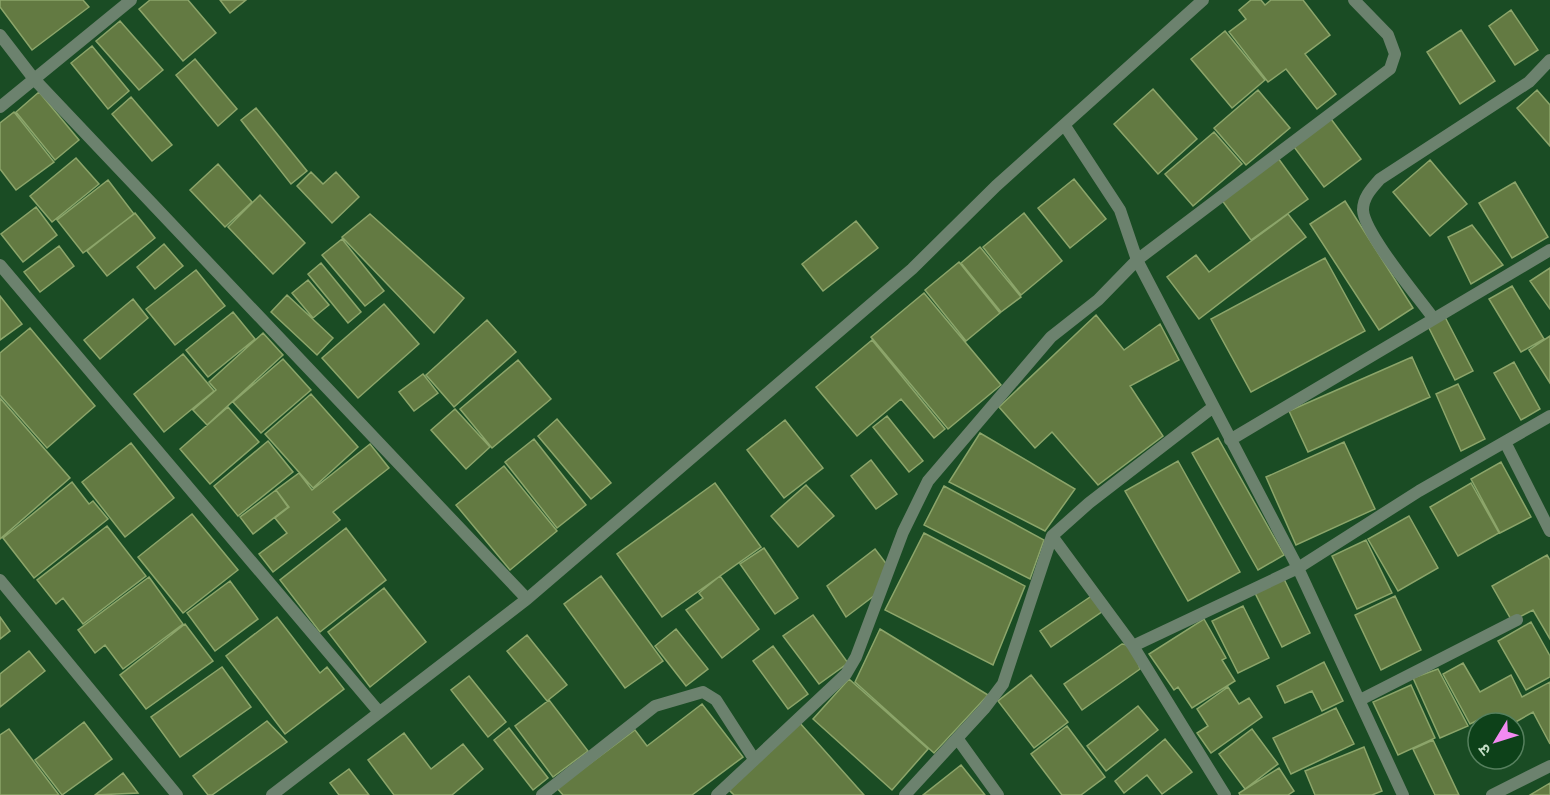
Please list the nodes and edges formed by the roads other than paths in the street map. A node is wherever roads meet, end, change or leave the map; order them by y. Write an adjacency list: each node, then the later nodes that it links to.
1 (131, 0): 6 (street)
2 (1203, 0): 8 (street)
3 (1354, 0): 10 (street)
4 (0, 35): 6 (street)
5 (1550, 60): 12 (street)
6 (34, 79): 7 (street); 21 (street)
7 (0, 107)
8 (1065, 126): 10 (street); 21 (street)
9 (1550, 250): 12 (street)
10 (1137, 260): 13 (street); 27 (street)
11 (0, 265): 25 (street)
12 (1434, 319): 15 (street)
13 (1212, 408): 15 (street); 18 (street)
14 (1550, 416): 16 (street)
15 (1230, 440): 19 (street)
16 (1505, 442): 17 (street); 19 (street)
17 (1550, 531)
18 (1052, 536): 23 (street); 26 (street)
19 (1298, 568): 23 (street); 24 (street)
20 (0, 580): 29 (street)
21 (527, 599): 25 (street)
22 (1517, 620): 24 (street)
23 (1133, 646): 35 (street)
24 (1359, 700): 36 (street)
25 (379, 712): 30 (street)
26 (957, 738): 33 (street); 34 (street)
27 (754, 759): 31 (street); 32 (street)
28 (1550, 766): 37 (street)
29 (177, 795)
30 (272, 795)
31 (542, 795)
32 (717, 795)
33 (905, 795)
34 (998, 795)
35 (1225, 795)
36 (1403, 795)
37 (1492, 795)

